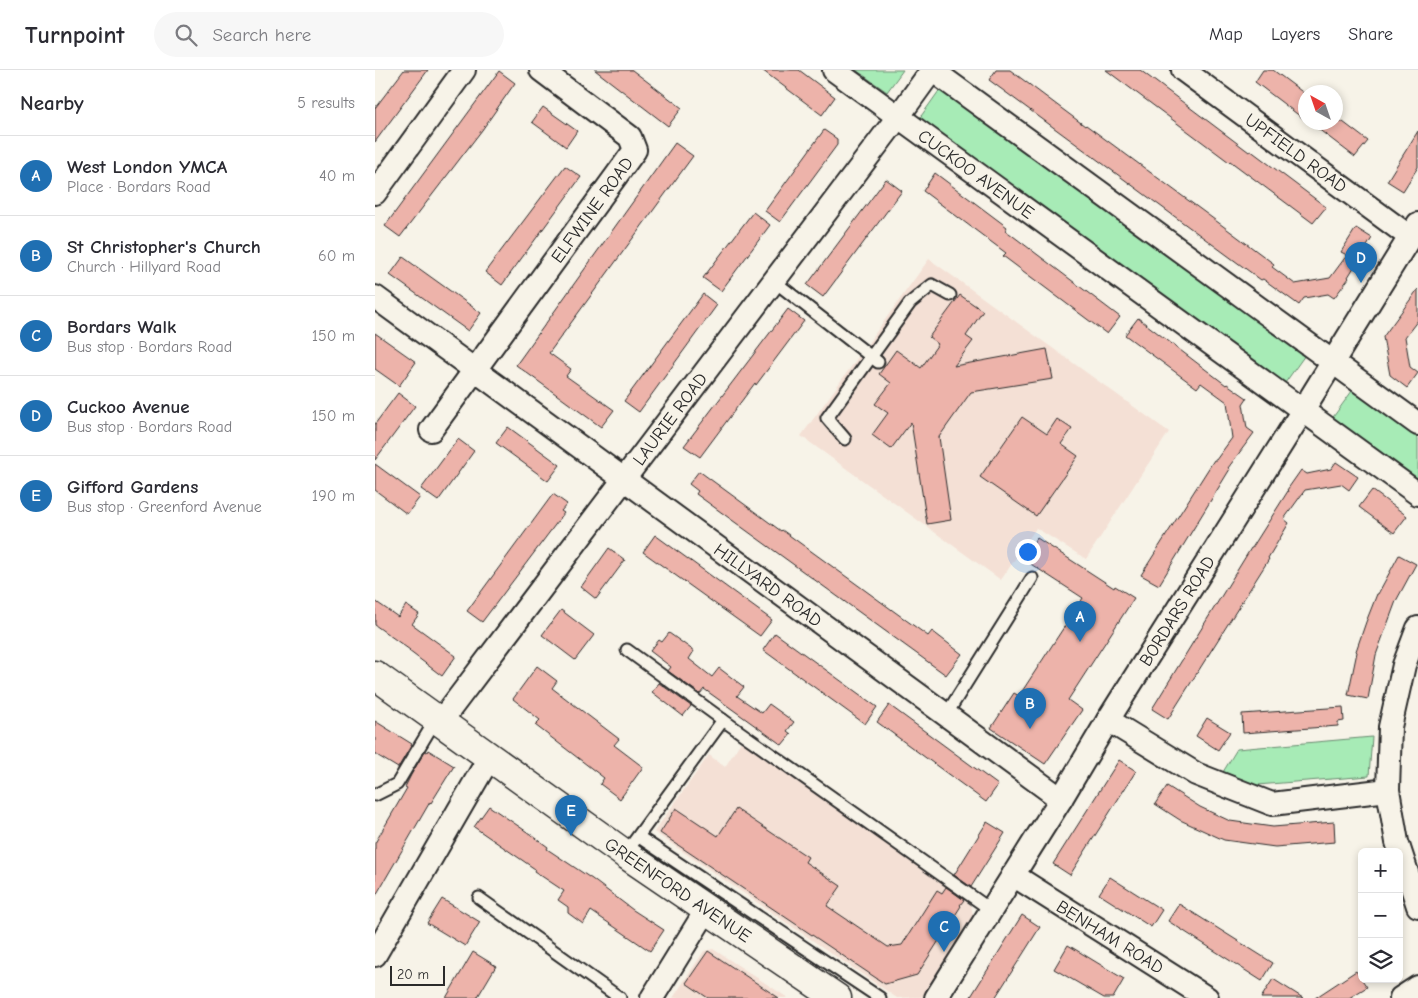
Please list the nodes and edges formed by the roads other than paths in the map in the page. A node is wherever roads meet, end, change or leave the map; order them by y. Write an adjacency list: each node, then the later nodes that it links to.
1 (464, 70): 7 (street)
2 (541, 70): 14 (street, ELFWINE ROAD)
3 (834, 70): 6 (street, CUCKOO AVENUE)
4 (932, 70): 6 (street); 13 (street)
5 (1183, 70): 8 (street, UPFIELD ROAD)
6 (898, 117): 9 (street, LAURIE ROAD); 15 (street, CUCKOO AVENUE)
7 (375, 193)
8 (1414, 230): 13 (street, BORDARS ROAD)
9 (774, 281): 12 (lane); 19 (street, LAURIE ROAD)
10 (950, 295): 12 (lane)
11 (375, 297): 14 (street, HILLYARD ROAD)
12 (874, 360): 18 (lane)
13 (1332, 363): 15 (street, BORDARS ROAD); 16 (street)
14 (475, 371): 17 (street); 19 (street, HILLYARD ROAD)
15 (1303, 410): 20 (street, CUCKOO AVENUE); 28 (street, BORDARS ROAD)
16 (1418, 424)
17 (431, 430)
18 (845, 439)
19 (624, 480): 25 (street, HILLYARD ROAD); 26 (street, LAURIE ROAD)
20 (1418, 494)
21 (1032, 578): 25 (lane)
22 (1418, 628): 30 (street)
23 (627, 650): 27 (lane)
24 (375, 675): 26 (street, GREENFORD AVENUE)
25 (946, 715): 32 (street, HILLYARD ROAD)
26 (439, 720): 29 (street, GREENFORD AVENUE); 31 (lane)
27 (723, 720): 33 (lane); 38 (lane)
28 (1108, 720): 30 (street); 32 (street, BORDARS ROAD)
29 (489, 758): 33 (street, GREENFORD AVENUE); 39 (street)
30 (1388, 790): 36 (street)
31 (375, 795)
32 (1061, 799): 34 (street, BORDARS ROAD)
33 (632, 846): 37 (street, GREENFORD AVENUE); 44 (lane)
34 (1013, 875): 38 (street, BORDARS ROAD); 46 (street, BENHAM ROAD)
35 (479, 898): 41 (lane)
36 (1418, 906)
37 (707, 909): 42 (street); 43 (street, GREENFORD AVENUE)
38 (991, 910): 45 (street, BORDARS ROAD)
39 (375, 955)
40 (1418, 987): 47 (street)
41 (620, 998)
42 (652, 998)
43 (837, 998)
44 (879, 998)
45 (936, 998)
46 (1207, 998)
47 (1401, 998)

